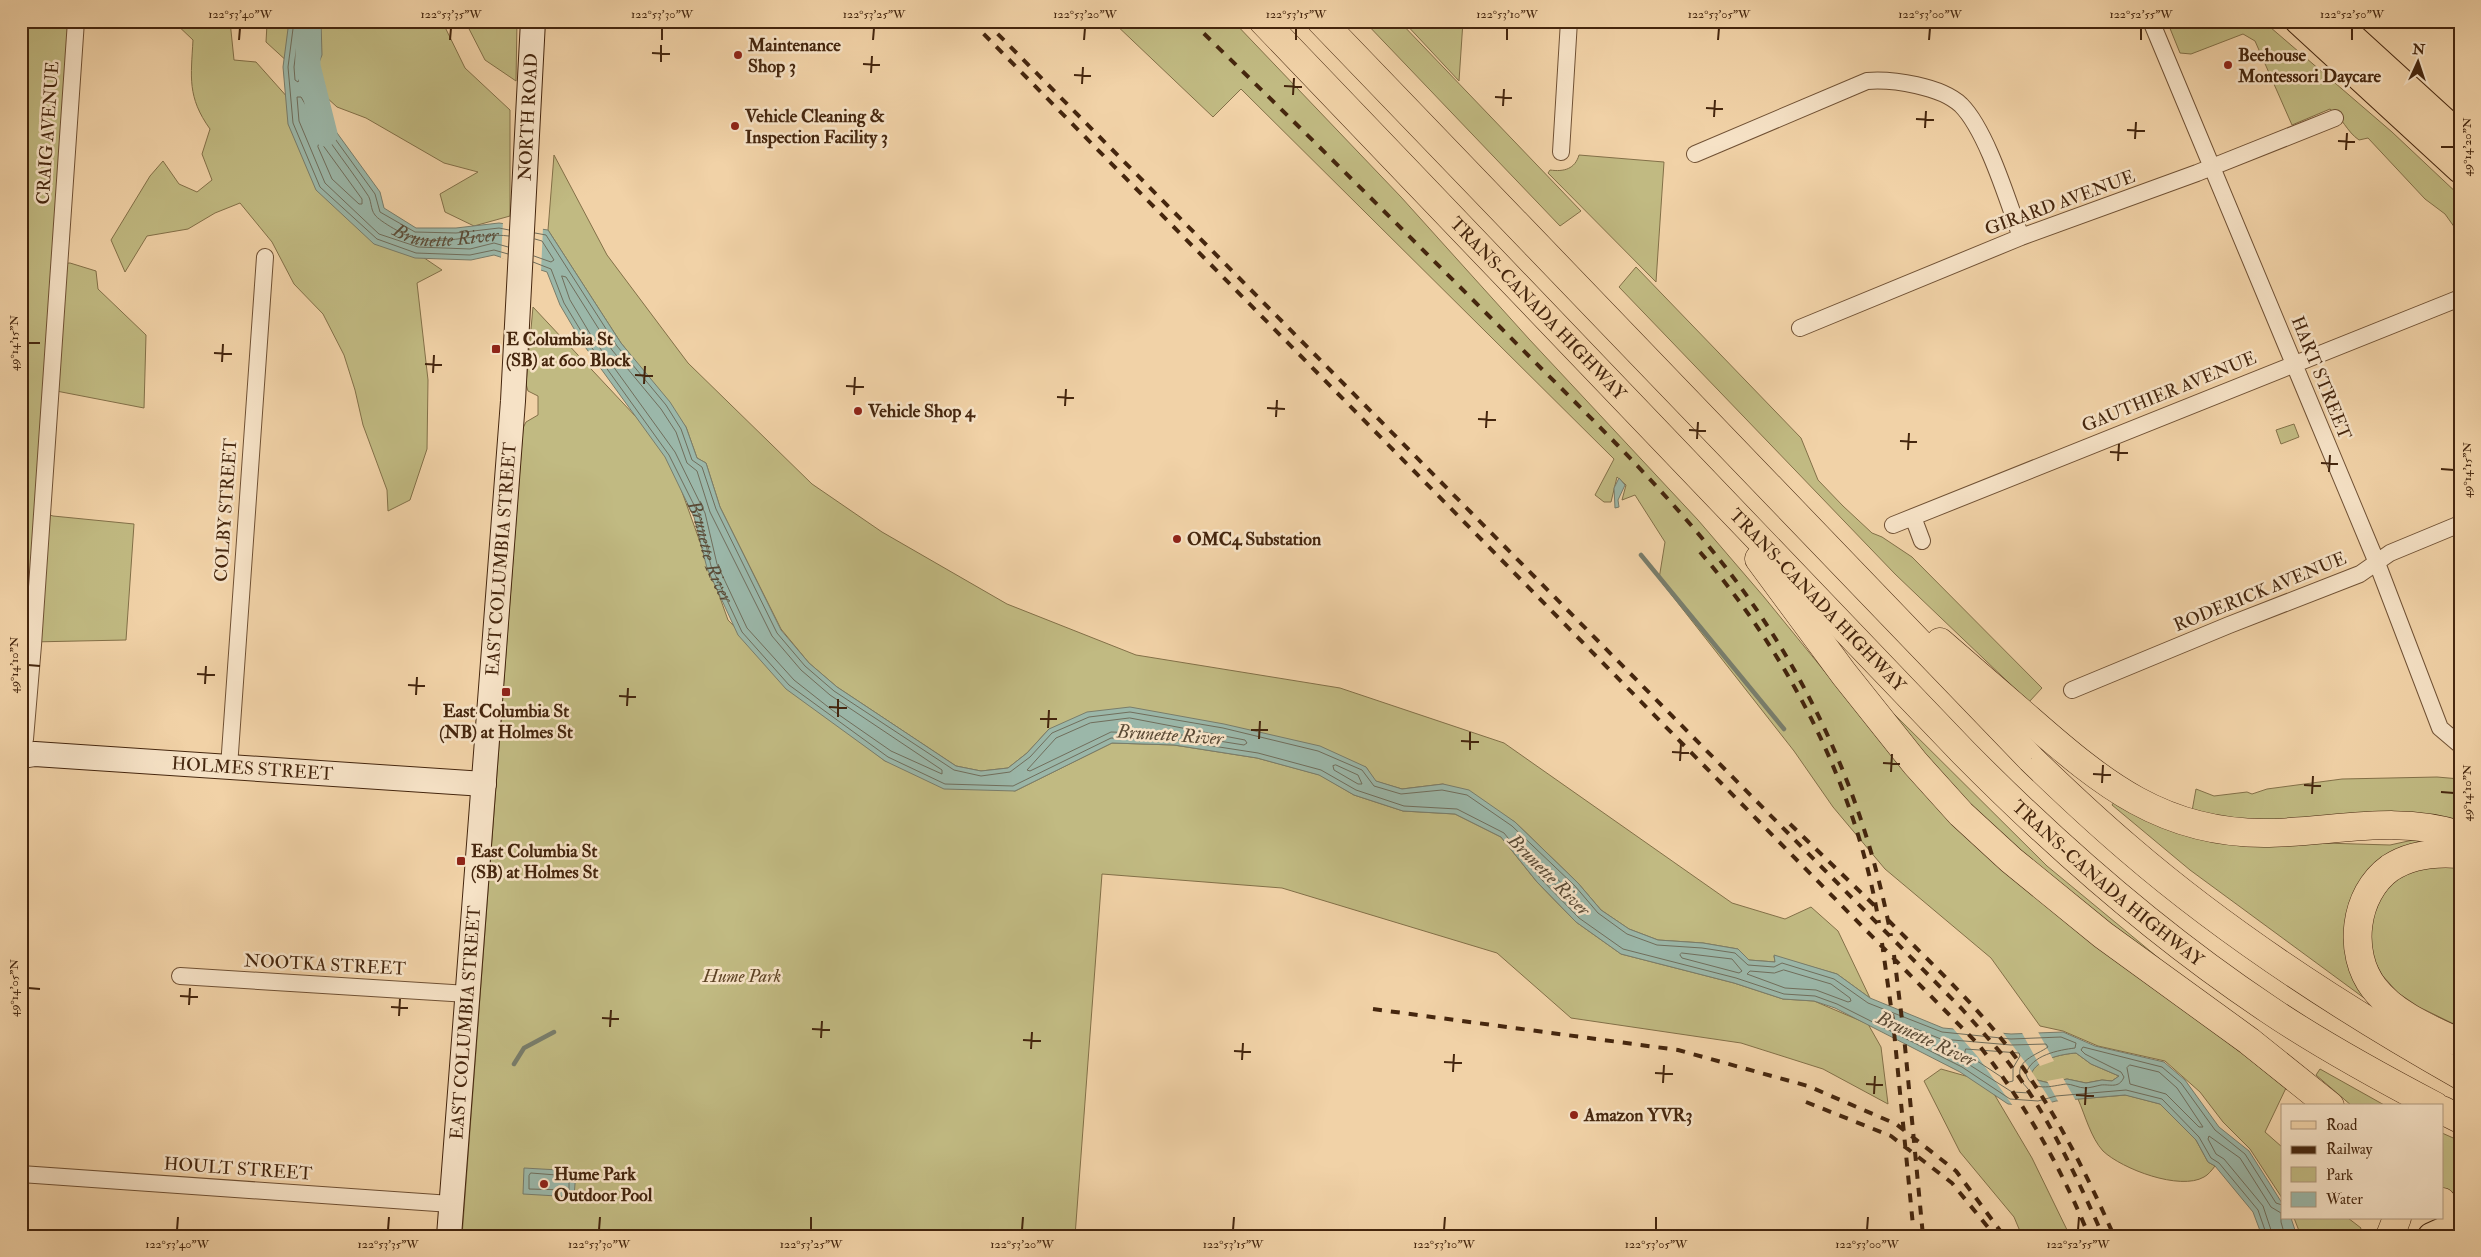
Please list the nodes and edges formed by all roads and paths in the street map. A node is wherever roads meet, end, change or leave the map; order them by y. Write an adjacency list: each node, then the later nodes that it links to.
1 (76, 21): 30 (street, CRAIG AVENUE)
2 (533, 21): 15 (main road, NORTH ROAD)
3 (1262, 21): 21 (highway, TRANS-CANADA HIGHWAY)
4 (1321, 21): 23 (highway)
5 (1569, 21): 11 (street)
6 (2152, 21): 13 (street, HART STREET)
7 (2298, 21): 14 (main road)
8 (2335, 21): 10 (main road)
9 (2335, 118): 13 (street, GIRARD AVENUE)
10 (2460, 135)
11 (1561, 152)
12 (1695, 154): 16 (street)
13 (2213, 167): 16 (street, GIRARD AVENUE); 20 (street, HART STREET)
14 (2460, 170)
15 (524, 211): 32 (main road, EAST COLUMBIA STREET)
16 (2021, 237): 19 (street, GIRARD AVENUE)
17 (265, 257): 31 (street, COLBY STREET)
18 (2460, 298): 20 (street, GAUTHIER AVENUE)
19 (1800, 328)
20 (2293, 364): 22 (street, GAUTHIER AVENUE); 27 (street, HART STREET)
21 (1688, 463): 39 (highway); 40 (highway, TRANS-CANADA HIGHWAY)
22 (1913, 517): 25 (street, GAUTHIER AVENUE); 26 (street)
23 (1799, 519): 33 (highway); 38 (highway)
24 (2460, 524): 27 (street, RODERICK AVENUE)
25 (1893, 525)
26 (1922, 541)
27 (2376, 563): 28 (street, RODERICK AVENUE); 29 (street, HART STREET)
28 (2072, 690)
29 (2459, 745)
30 (21, 756): 31 (main road, HOLMES STREET)
31 (229, 767): 32 (main road, HOLMES STREET)
32 (484, 784): 36 (main road, EAST COLUMBIA STREET)
33 (2460, 835)
34 (2460, 854): 37 (highway)
35 (180, 976): 36 (street, NOOTKA STREET)
36 (468, 994): 44 (main road, EAST COLUMBIA STREET)
37 (2460, 1043)
38 (2460, 1075)
39 (2328, 1104)
40 (2431, 1104)
41 (2444, 1111): 42 (highway)
42 (2460, 1119)
43 (21, 1174): 44 (street, HOULT STREET)
44 (452, 1204): 48 (main road, EAST COLUMBIA STREET)
45 (2444, 1204): 47 (highway)
46 (2396, 1220): 49 (highway)
47 (2460, 1224): 50 (main road)
48 (449, 1236)
49 (2390, 1236)
50 (2430, 1236)

